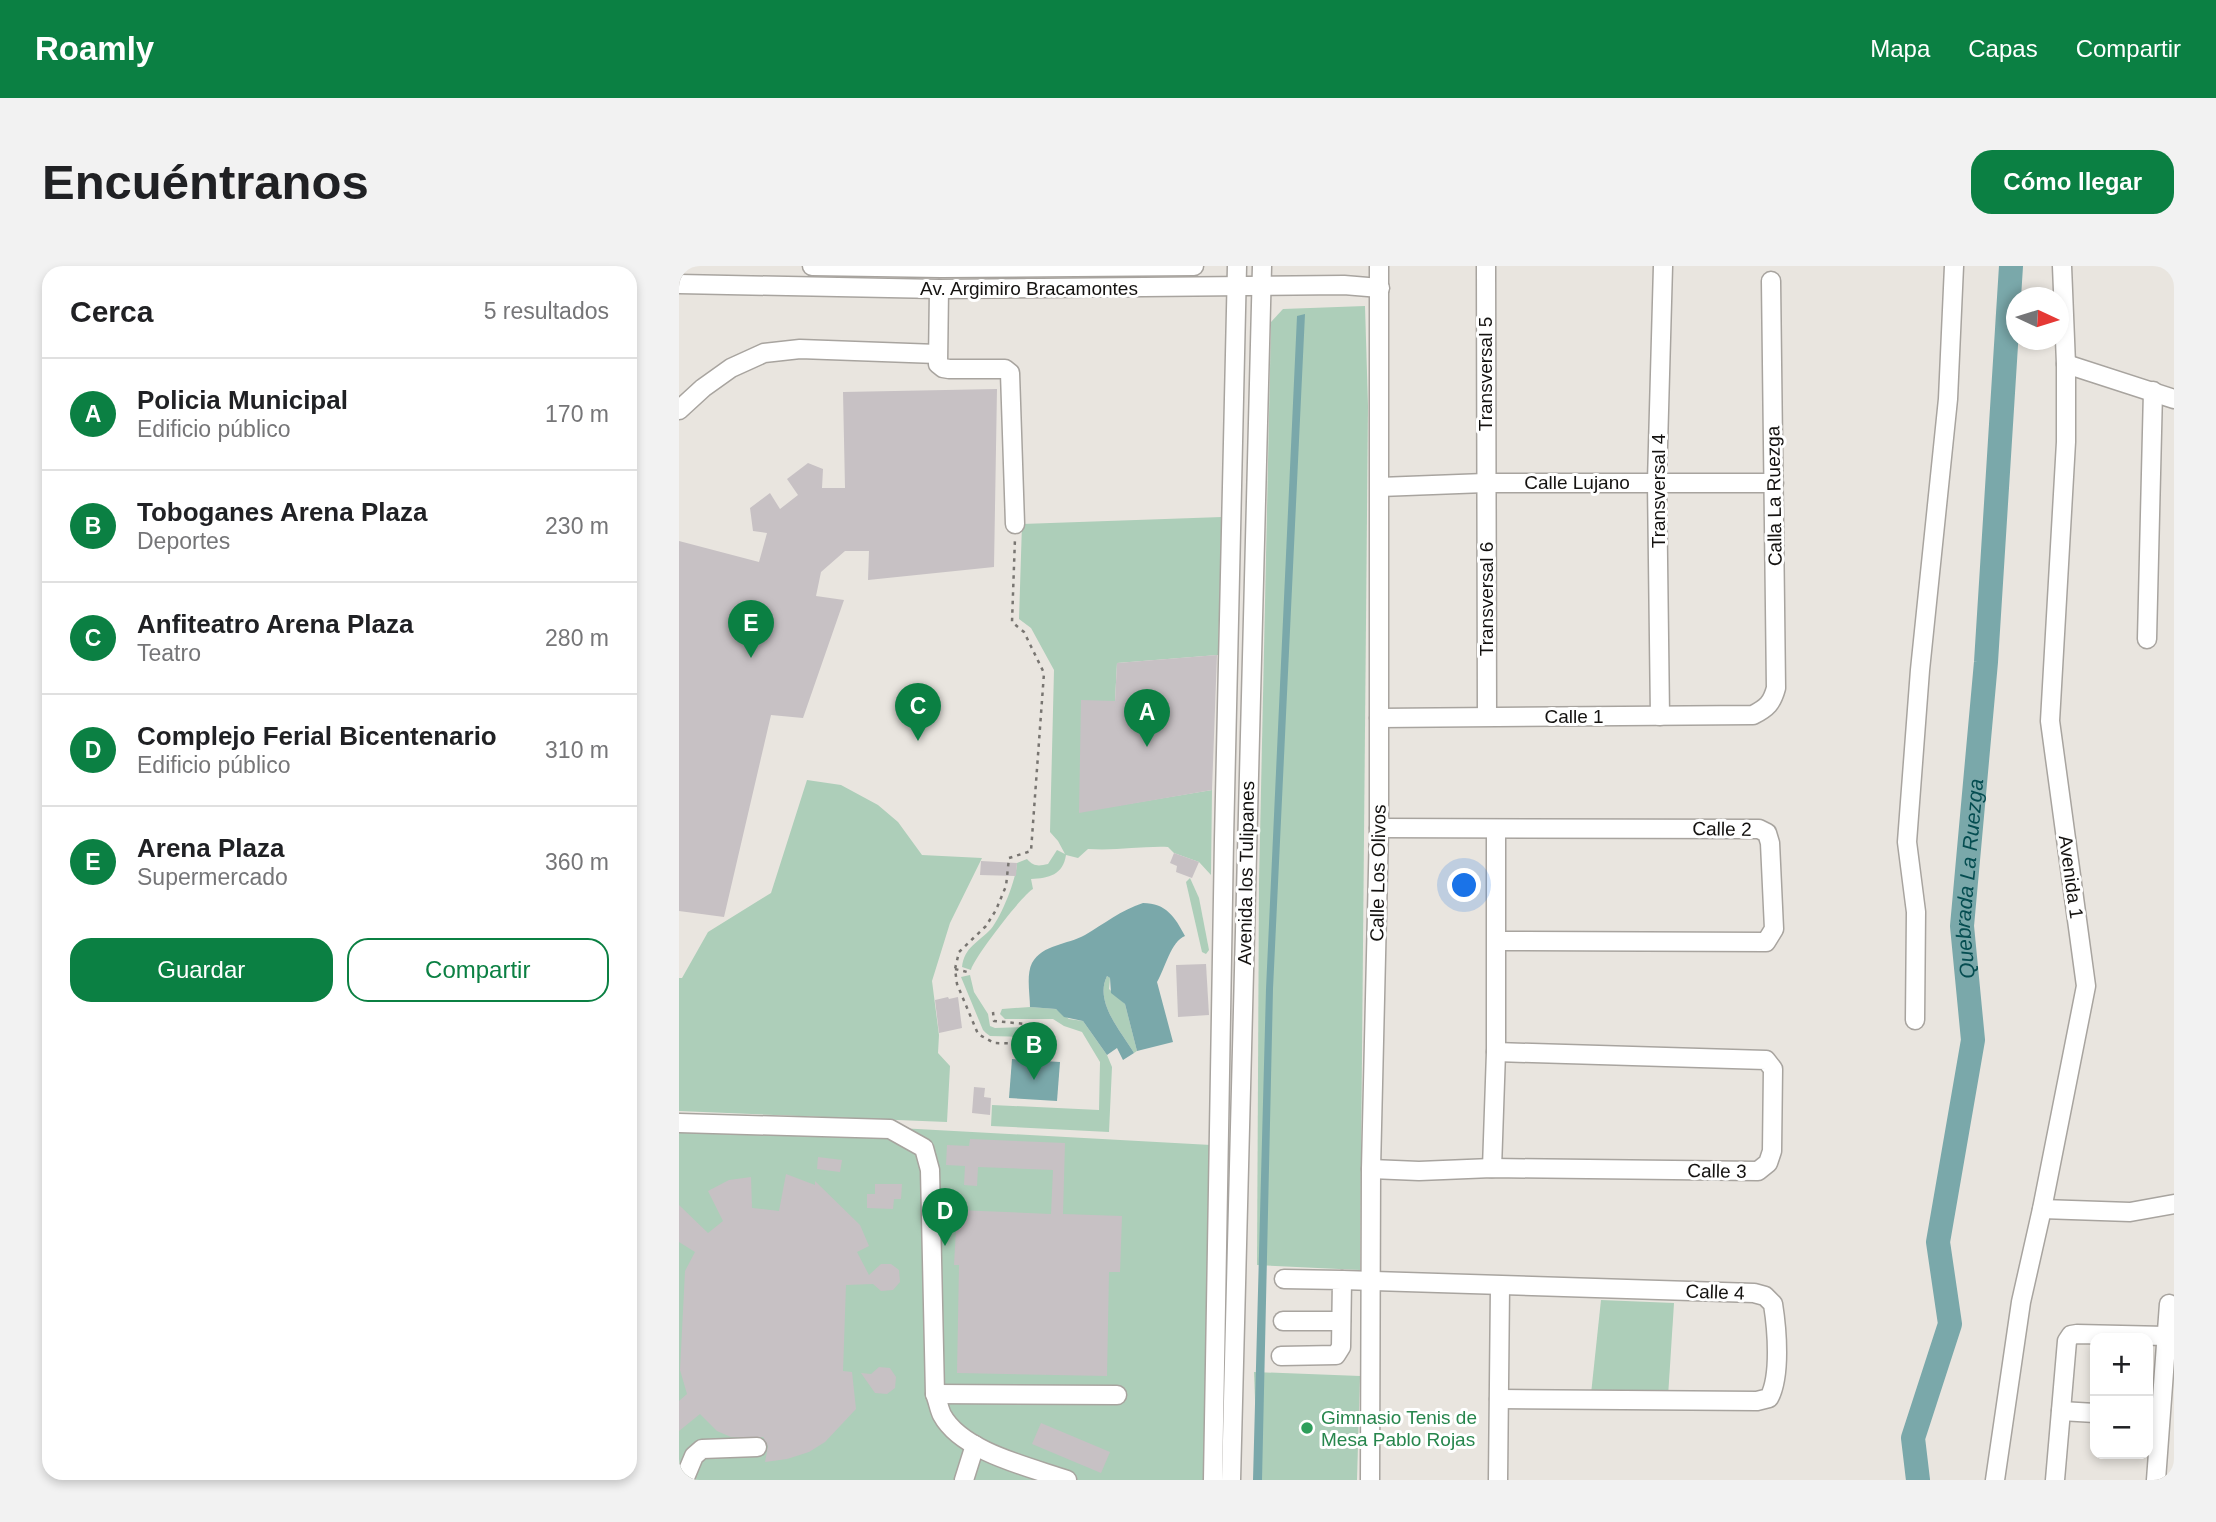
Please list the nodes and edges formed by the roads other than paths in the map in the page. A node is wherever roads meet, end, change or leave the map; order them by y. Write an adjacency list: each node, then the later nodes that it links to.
1 (812, 266): 11 (street)
2 (1108, 266): 3 (street); 11 (street)
3 (1194, 266)
4 (1237, 266): 14 (street, Avenida los Tulipanes)
5 (1262, 266): 15 (street, Avenida los Tulipanes)
6 (1379, 266): 16 (street, Calle Los Olivos)
7 (1486, 266): 24 (street, Transversal 5)
8 (1663, 266): 23 (street, Transversal 4)
9 (1954, 266): 38 (street)
10 (2061, 266): 19 (street, Avenida 1)
11 (869, 267)
12 (1771, 281): 25 (street, Calla La Ruezga)
13 (679, 284): 17 (street, Av. Argimiro Bracamontes)
14 (1236, 286): 15 (street, Av. Argimiro Bracamontes); 17 (street, Av. Argimiro Bracamontes); 33 (street, Avenida los Tulipanes)
15 (1261, 286): 16 (street, Av. Argimiro Bracamontes); 34 (street, Avenida los Tulipanes)
16 (1380, 288): 26 (street, Calle Los Olivos)
17 (939, 289): 18 (street)
18 (937, 354): 22 (street); 27 (street)
19 (2066, 364): 20 (street); 44 (street, Avenida 1)
20 (2153, 391): 21 (street); 28 (street)
21 (2174, 399)
22 (679, 410)
23 (1657, 482): 24 (street, Calle Lujano); 25 (street, Calle Lujano); 31 (street, Transversal 4)
24 (1485, 483): 26 (street, Calle Lujano); 30 (street, Transversal 6)
25 (1774, 483): 29 (street, Calla La Ruezga)
26 (1380, 487): 32 (street, Calle Los Olivos)
27 (1015, 524)
28 (2147, 639)
29 (1766, 709): 31 (street, Calle 1)
30 (1487, 716): 31 (street, Calle 1); 32 (street, Calle 1)
31 (1660, 716)
32 (1379, 718): 35 (street, Calle Los Olivos)
33 (1225, 756): 34 (street); 65 (street, Avenida los Tulipanes)
34 (1248, 757): 66 (street, Avenida los Tulipanes)
35 (1379, 828): 36 (street, Calle 2); 42 (street, Calle Los Olivos)
36 (1496, 829): 37 (street); 37 (street, Calle 2)
37 (1497, 941): 39 (street)
38 (1915, 1020)
39 (1496, 1052): 41 (street); 41 (street, Calle 3)
40 (679, 1123): 54 (street)
41 (1492, 1168): 42 (street, Calle 3)
42 (1371, 1169): 47 (street, Calle Los Olivos)
43 (2174, 1204): 44 (street)
44 (2042, 1209): 69 (street, Avenida 1)
45 (1284, 1279): 46 (street, Calle 4)
46 (1342, 1280): 47 (street, Calle 4); 51 (street)
47 (1372, 1281): 48 (street, Calle 4); 67 (street, Calle Los Olivos)
48 (1500, 1287): 56 (street); 56 (street, Calle 4)
49 (2169, 1304): 52 (street)
50 (1283, 1321): 51 (street)
51 (1341, 1321): 53 (street)
52 (2166, 1336): 57 (street); 59 (street)
53 (1281, 1356)
54 (935, 1394): 55 (street); 60 (street)
55 (1117, 1395)
56 (1499, 1399): 68 (street)
57 (2061, 1411): 58 (street); 70 (street)
58 (2090, 1413)
59 (2155, 1416): 71 (street)
60 (975, 1445): 63 (street); 64 (street)
61 (757, 1447): 62 (street)
62 (684, 1480)
63 (964, 1480)
64 (1067, 1480)
65 (1213, 1480)
66 (1231, 1480)
67 (1370, 1480)
68 (1497, 1480)
69 (1995, 1480)
70 (2055, 1480)
71 (2157, 1480)

